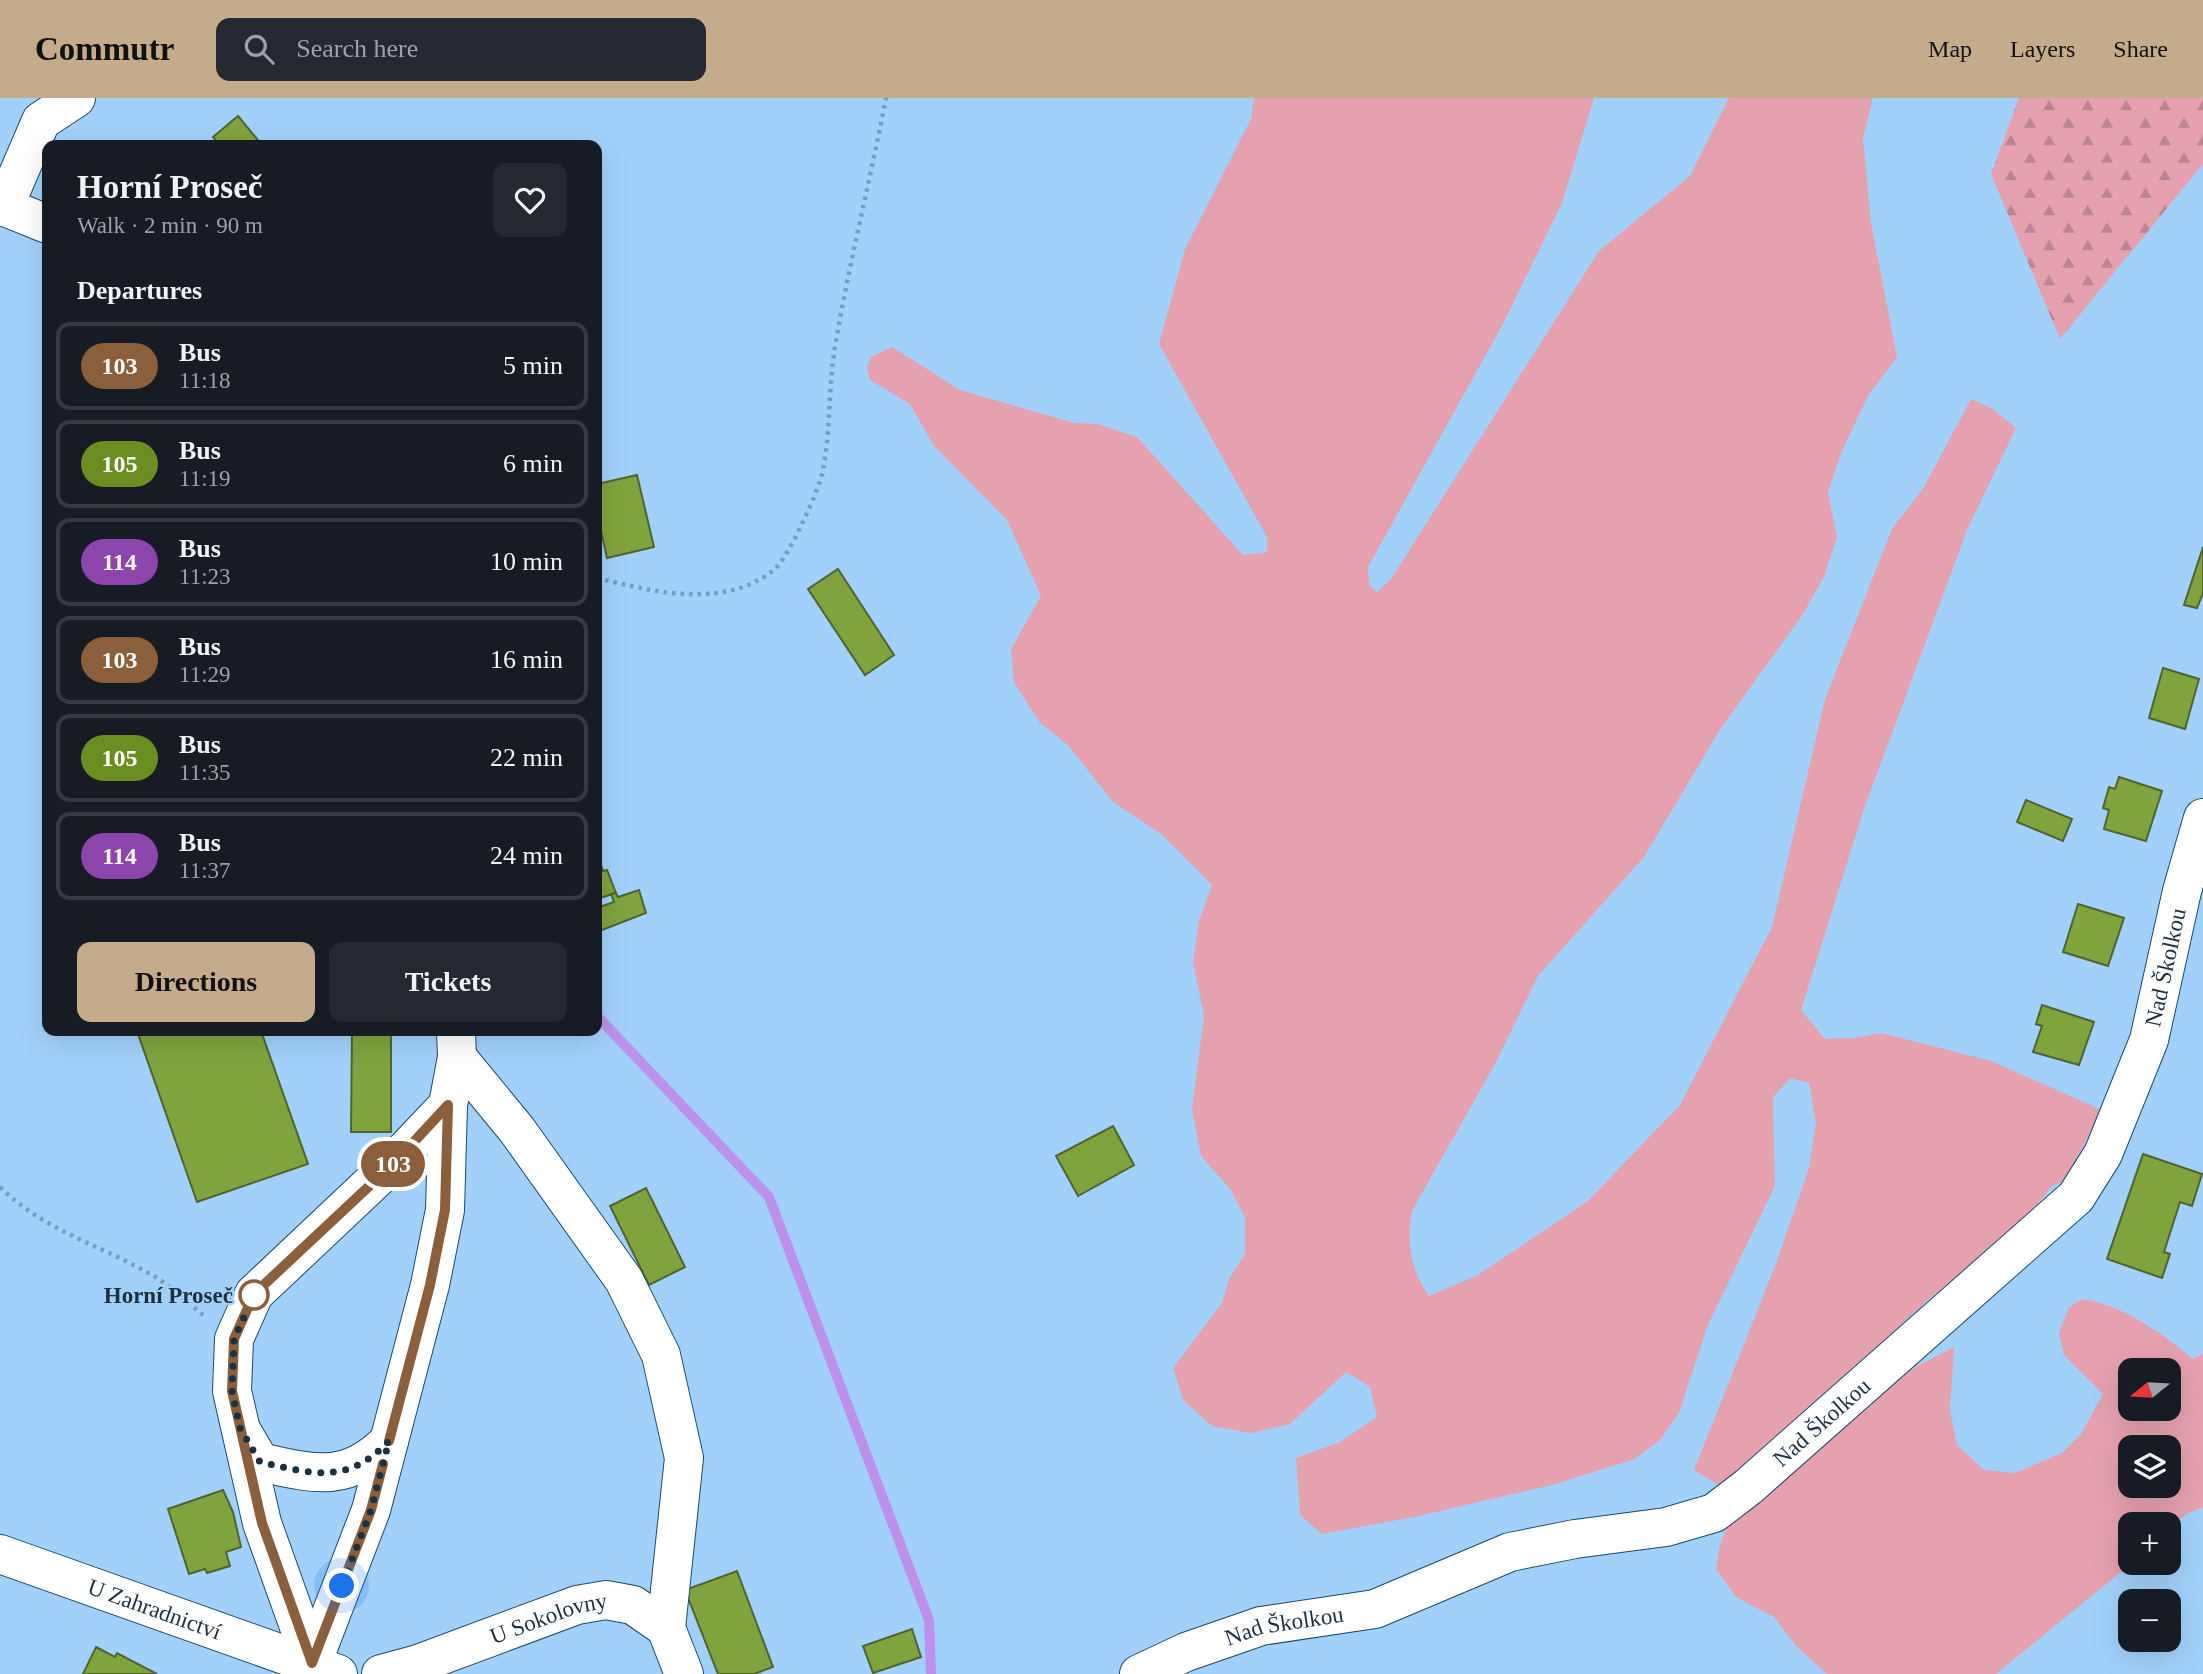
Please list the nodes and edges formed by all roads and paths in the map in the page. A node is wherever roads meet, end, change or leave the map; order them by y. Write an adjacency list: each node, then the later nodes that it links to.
1 (76, 98): 3 (street)
2 (886, 98): 5 (path)
3 (2, 206): 4 (street)
4 (42, 222)
5 (602, 580)
6 (2203, 818): 18 (street, Nad Školkou)
7 (457, 1044): 8 (street); 14 (street)
8 (448, 1105): 10 (street); 12 (street)
9 (0, 1187): 10 (path)
10 (234, 1339): 11 (street)
11 (240, 1428): 12 (street); 15 (street)
12 (389, 1441): 15 (street)
13 (0, 1554): 15 (street, U Zahradnictví)
14 (666, 1628): 16 (street, U Sokolovny); 17 (street)
15 (320, 1670)
16 (381, 1674)
17 (684, 1674)
18 (1139, 1674)

